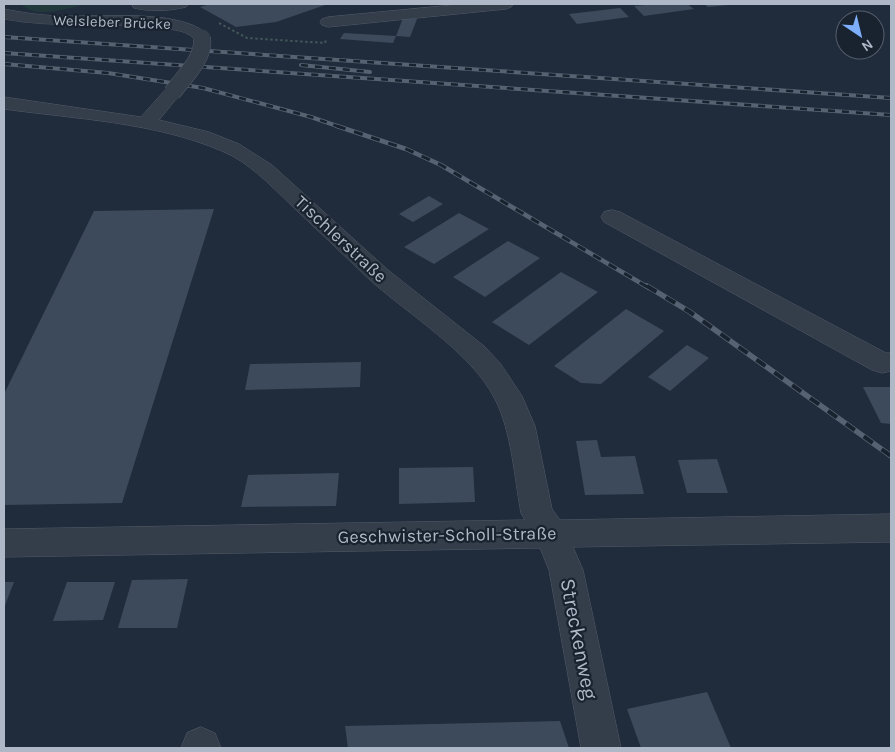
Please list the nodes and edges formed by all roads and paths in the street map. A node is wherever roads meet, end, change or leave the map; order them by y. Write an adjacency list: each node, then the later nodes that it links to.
1 (133, 4): 2 (street)
2 (181, 4)
3 (506, 4): 4 (street)
4 (470, 6): 7 (street)
5 (4, 14): 9 (street, Welsleber Brücke, bridge)
6 (215, 21): 7 (path)
7 (328, 22)
8 (4, 103): 9 (street, Tischlerstraße)
9 (146, 123): 13 (street, Tischlerstraße)
10 (612, 217): 11 (street)
11 (891, 362)
12 (891, 528): 13 (street, Geschwister-Scholl-Straße)
13 (551, 533): 14 (street, Geschwister-Scholl-Straße); 15 (street, Streckenweg)
14 (4, 543)
15 (600, 748)

